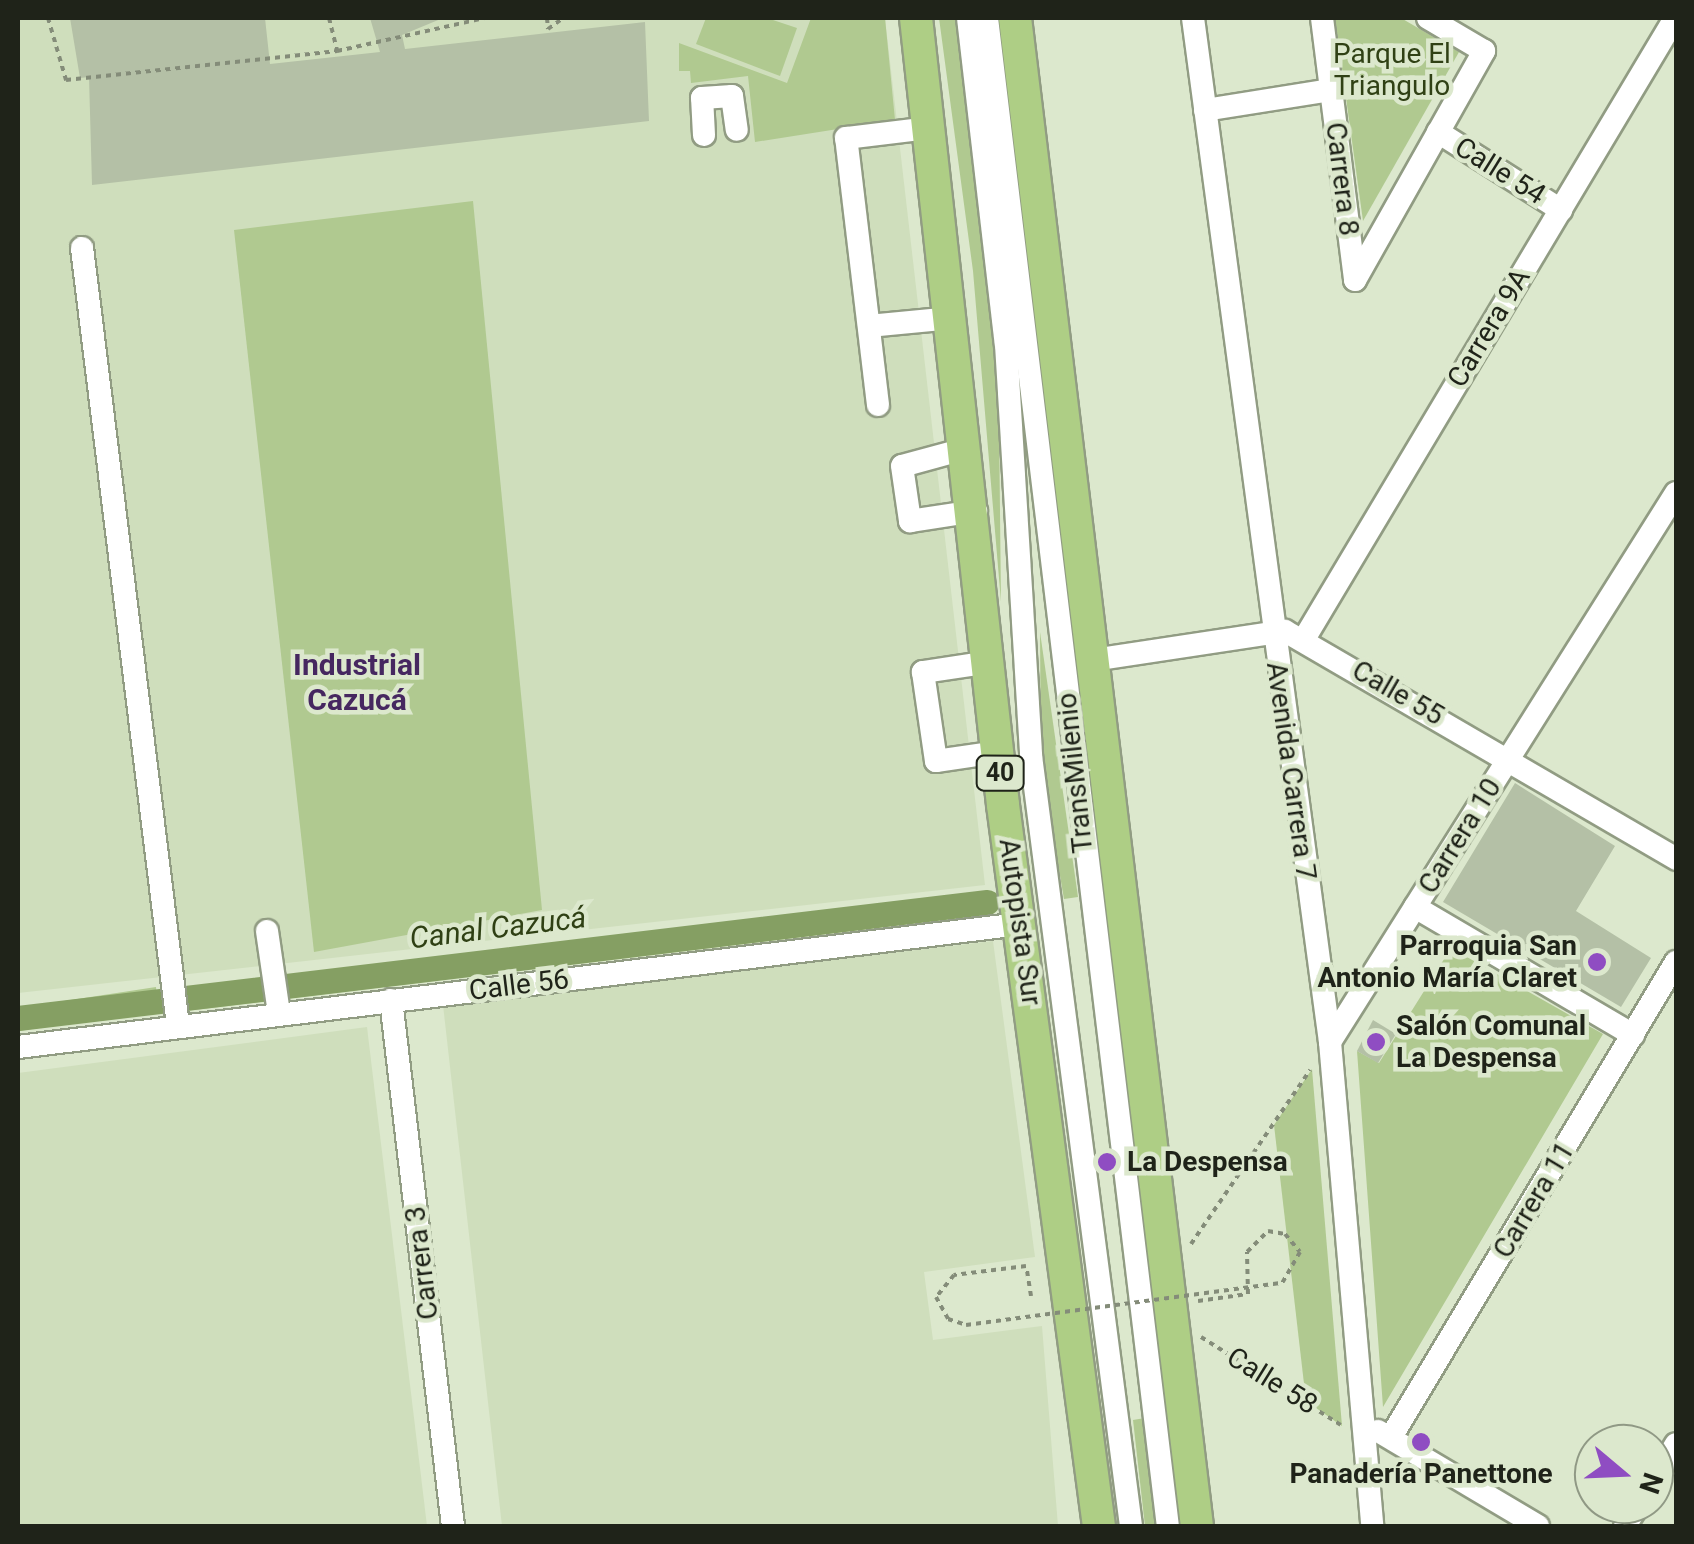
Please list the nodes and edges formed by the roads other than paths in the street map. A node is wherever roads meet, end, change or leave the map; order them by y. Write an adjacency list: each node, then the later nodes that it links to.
1 (916, 18): 11 (highway, Autopista Sur / 40)
2 (968, 18): 44 (street, TransMilenio)
3 (987, 18): 45 (street, TransMilenio)
4 (1015, 18): 25 (highway)
5 (1193, 18): 10 (street, Avenida Carrera 7)
6 (1322, 18): 9 (street, Carrera 8)
7 (1431, 18): 13 (street)
8 (1675, 18): 15 (street, Carrera 9A)
9 (1331, 90): 10 (street); 13 (street, Carrera 8)
10 (1205, 110): 23 (street, Avenida Carrera 7)
11 (929, 128): 17 (highway, Autopista Sur / 40); 18 (street)
12 (737, 130): 14 (street)
13 (1438, 132): 15 (street, Calle 54)
14 (704, 135)
15 (1561, 210): 24 (street, Carrera 9A)
16 (82, 248): 36 (street)
17 (952, 318): 18 (street); 20 (highway, Autopista Sur / 40)
18 (869, 326): 19 (street)
19 (878, 405)
20 (968, 448): 22 (highway, Autopista Sur / 40); 22 (street)
21 (1676, 493): 28 (street, Carrera 10)
22 (976, 511): 26 (highway, Autopista Sur / 40)
23 (1271, 633): 24 (street, Calle 55); 25 (street, Calle 55); 38 (street, Avenida Carrera 7)
24 (1304, 640): 28 (street, Calle 55)
25 (1093, 660): 46 (highway)
26 (990, 662): 27 (highway, Autopista Sur / 40); 27 (street)
27 (998, 752): 31 (highway, Autopista Sur / 40)
28 (1510, 757): 29 (street, Calle 55); 30 (street, Carrera 10)
29 (1676, 858)
30 (1415, 907): 37 (street); 38 (street, Carrera 10)
31 (1020, 924): 35 (street, Calle 56); 43 (highway, Autopista Sur / 40)
32 (267, 931): 34 (street)
33 (1676, 962): 37 (street, Carrera 11)
34 (276, 997): 35 (street, Calle 56); 36 (street, Calle 56)
35 (390, 1000): 42 (street, Carrera 3)
36 (176, 1018): 39 (street, Calle 56)
37 (1633, 1035): 41 (street, Carrera 11)
38 (1330, 1042): 40 (street, Avenida Carrera 7)
39 (18, 1047)
40 (1367, 1433): 41 (street); 47 (street, Avenida Carrera 7)
41 (1391, 1437): 48 (street)
42 (453, 1526)
43 (1099, 1526)
44 (1132, 1526)
45 (1168, 1526)
46 (1197, 1526)
47 (1372, 1526)
48 (1538, 1526)

